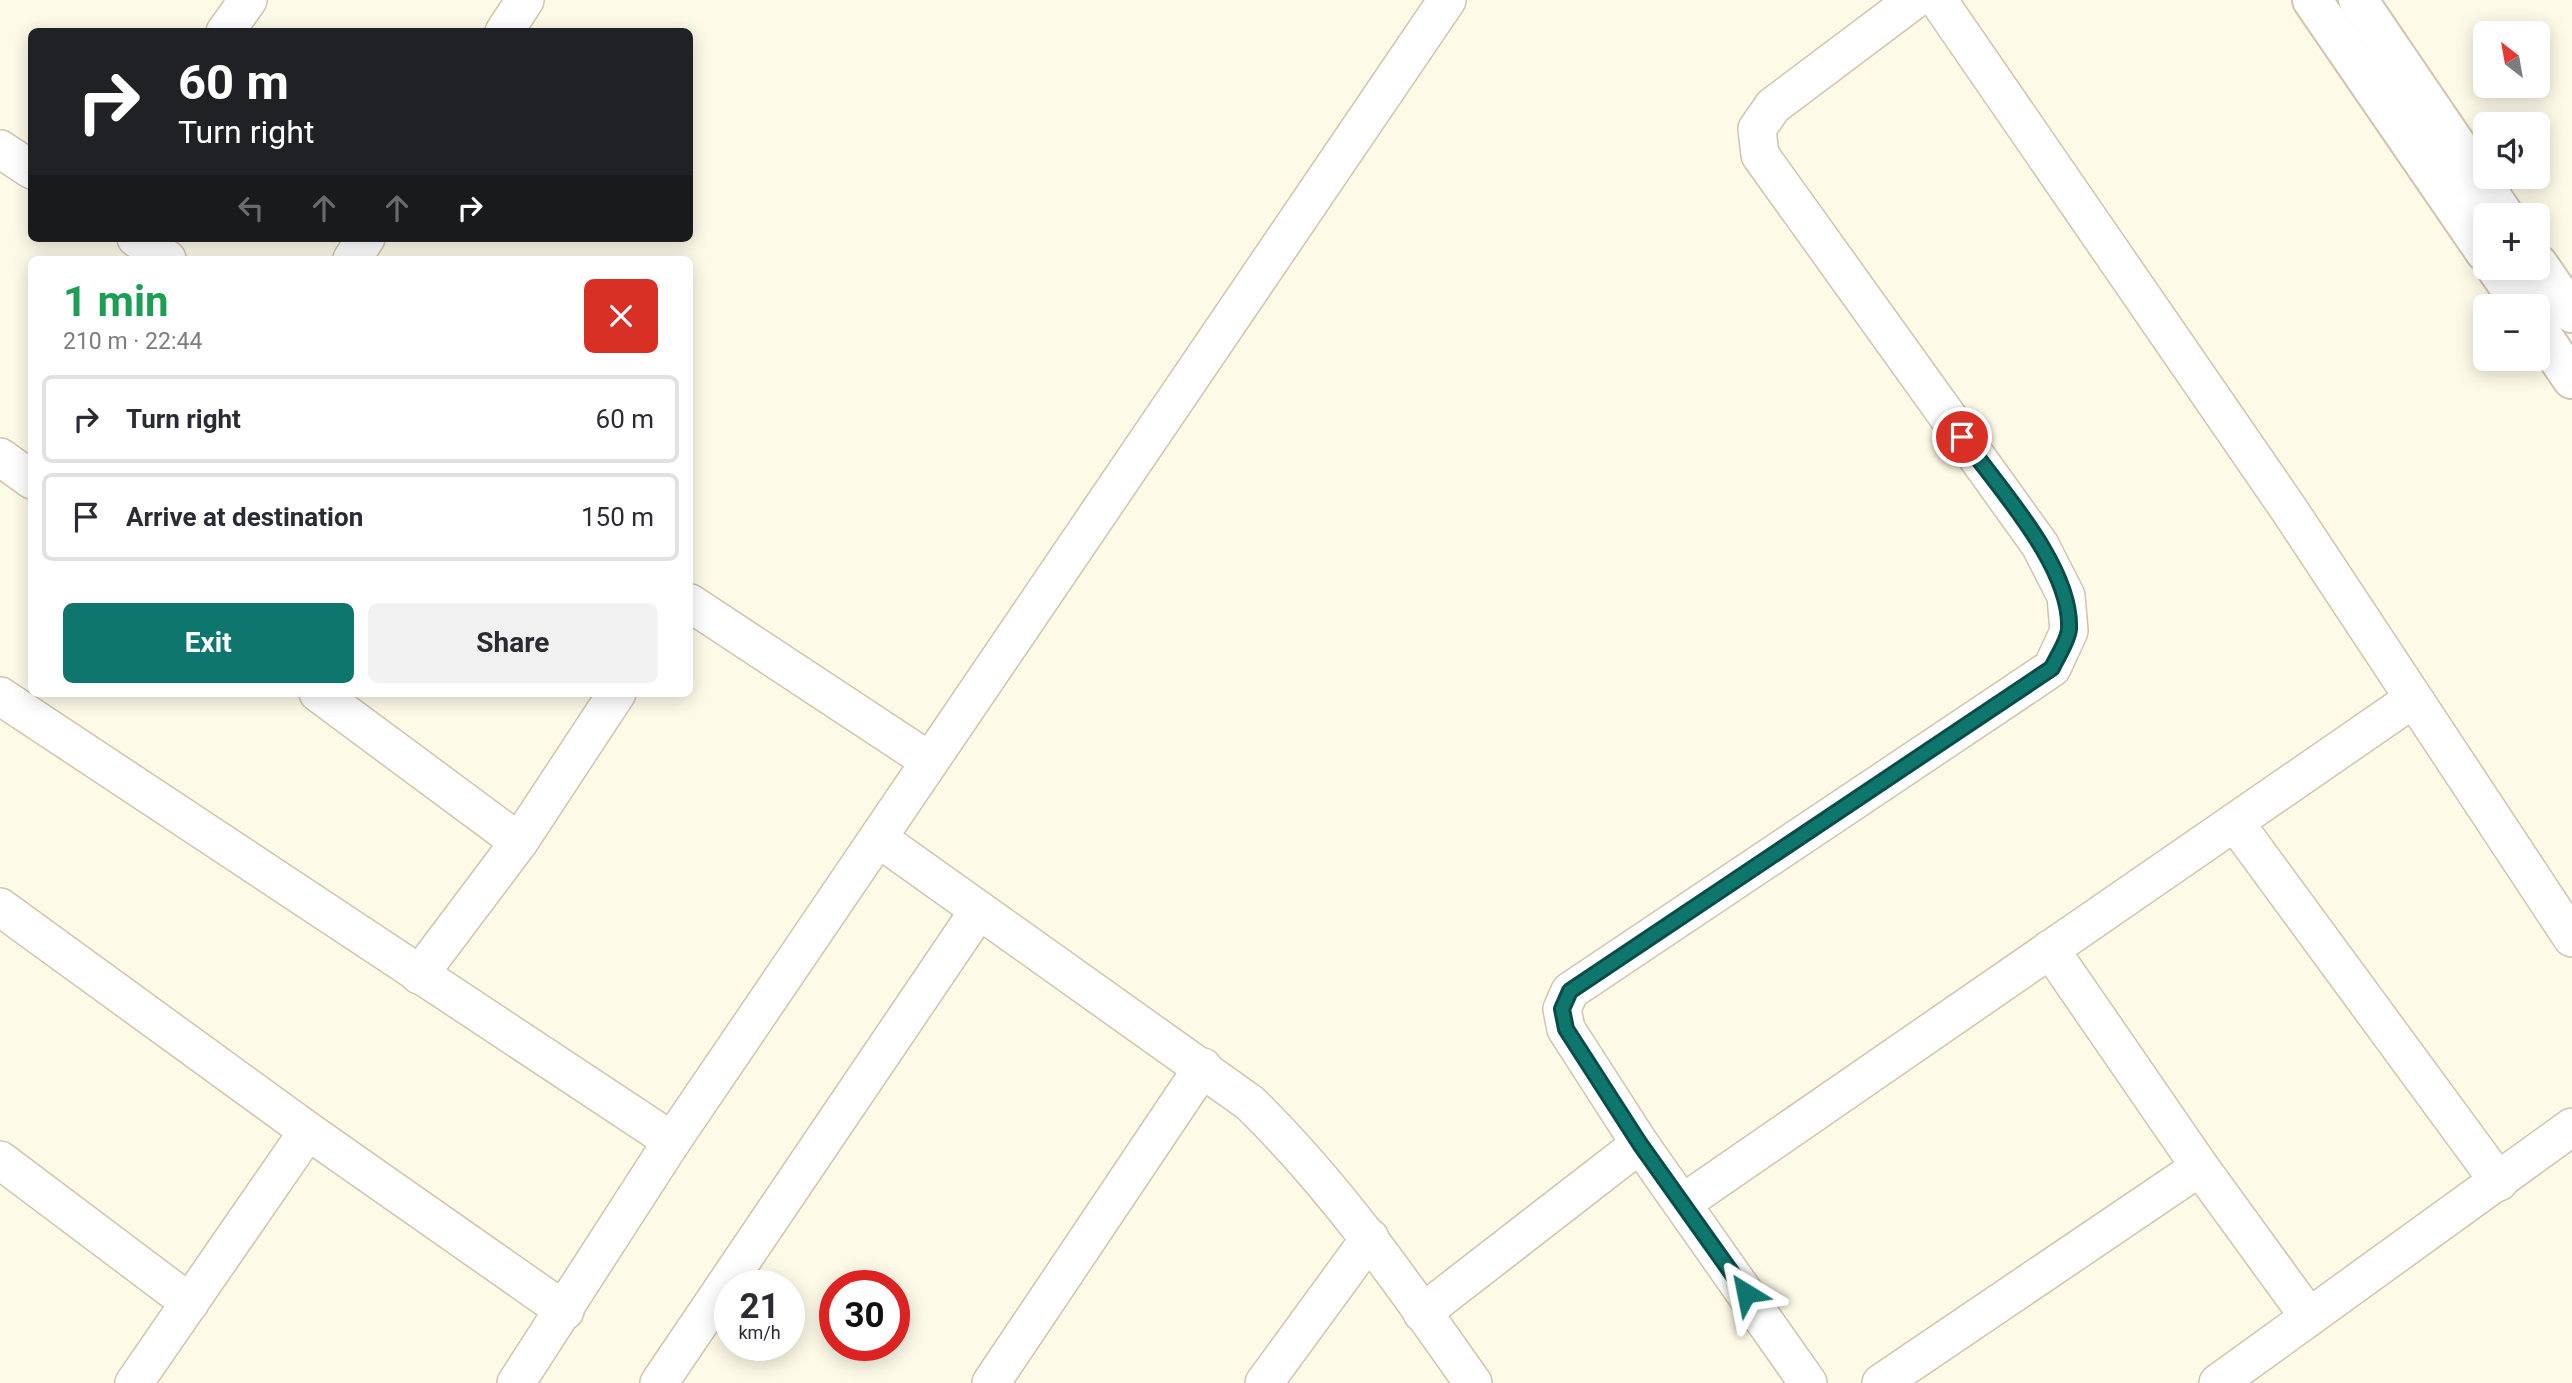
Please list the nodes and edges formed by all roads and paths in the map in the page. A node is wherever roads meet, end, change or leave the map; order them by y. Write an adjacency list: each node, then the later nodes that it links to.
1 (248, 0): 8 (street)
2 (525, 0): 9 (street)
3 (1447, 0): 27 (street)
4 (1914, 0): 40 (street)
5 (1938, 0): 26 (street)
6 (2312, 0): 13 (street)
7 (2358, 0): 12 (street)
8 (228, 28)
9 (507, 28)
10 (0, 149): 11 (street)
11 (28, 167)
12 (2496, 203)
13 (2473, 235)
14 (142, 242): 15 (street)
15 (163, 256)
16 (2549, 280): 17 (street)
17 (2572, 313)
18 (2550, 347): 19 (street)
19 (2572, 379)
20 (0, 457): 21 (street)
21 (28, 477)
22 (693, 605): 27 (street)
23 (0, 696): 35 (street)
24 (323, 697): 30 (street)
25 (614, 697): 30 (street)
26 (2413, 699): 28 (street); 33 (street)
27 (928, 760): 29 (street)
28 (2236, 824): 34 (street); 43 (street)
29 (878, 838): 32 (street); 39 (street)
30 (519, 842): 35 (street)
31 (0, 907): 38 (street)
32 (979, 910): 36 (street); 52 (street)
33 (2572, 938)
34 (2050, 949): 42 (street); 44 (street)
35 (419, 975): 39 (street)
36 (1203, 1067): 45 (street); 53 (street)
37 (2572, 1127): 43 (street)
38 (308, 1131): 46 (street); 47 (street)
39 (672, 1141): 47 (street)
40 (1640, 1144): 44 (street); 48 (street)
41 (0, 1160): 46 (street)
42 (2200, 1167): 49 (street); 57 (street)
43 (2499, 1182): 49 (street)
44 (1683, 1203): 56 (street)
45 (1370, 1238): 48 (street); 54 (street)
46 (190, 1303): 50 (street)
47 (565, 1311): 51 (street)
48 (1422, 1313): 55 (street)
49 (2309, 1317): 58 (street)
50 (134, 1383)
51 (516, 1383)
52 (659, 1383)
53 (991, 1383)
54 (1264, 1383)
55 (1473, 1383)
56 (1808, 1383)
57 (1881, 1383)
58 (2218, 1383)

